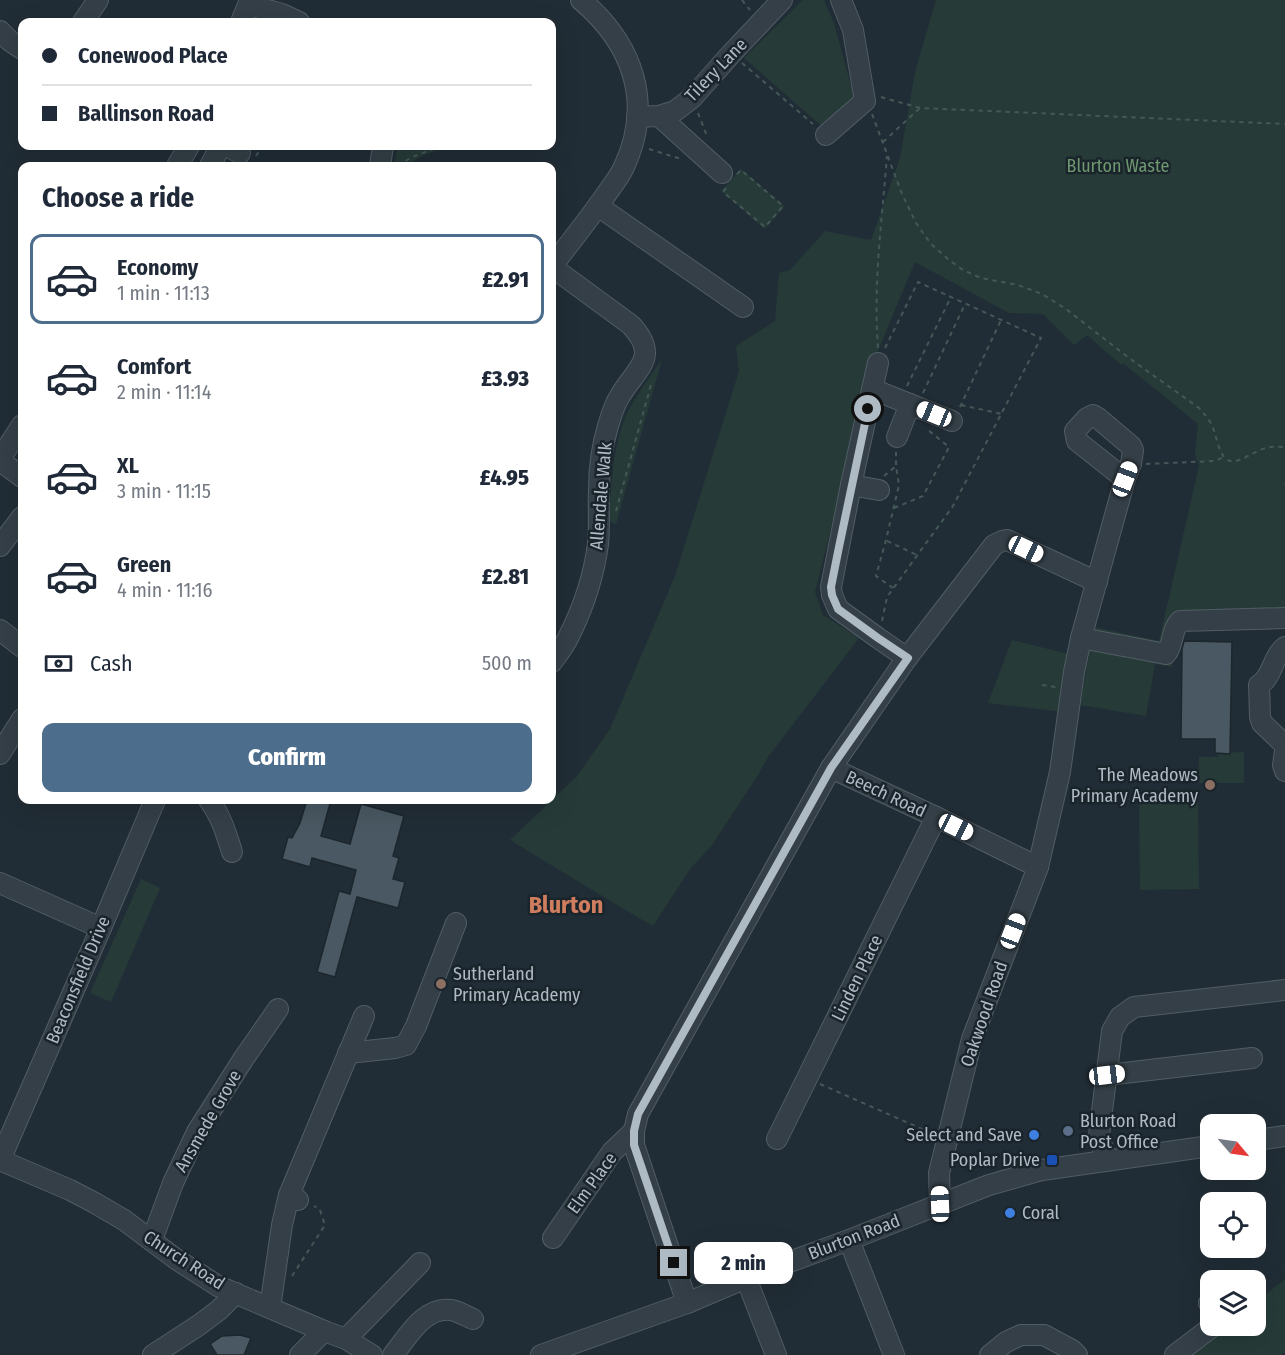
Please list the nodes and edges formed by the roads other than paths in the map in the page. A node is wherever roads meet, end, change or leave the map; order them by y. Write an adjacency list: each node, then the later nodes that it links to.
1 (98, 0): 6 (street)
2 (581, 0): 11 (street)
3 (782, 0): 10 (street, Tilery Lane)
4 (841, 0): 12 (street)
5 (247, 9): 7 (street)
6 (86, 18)
7 (290, 18)
8 (0, 31): 9 (street)
9 (18, 46)
10 (659, 116): 11 (street, Tilery Lane); 13 (street)
11 (637, 117): 14 (street)
12 (826, 135)
13 (727, 177)
14 (598, 206): 15 (street); 17 (street)
15 (556, 261)
16 (556, 269): 37 (street, Allendale Walk)
17 (744, 307)
18 (878, 363): 19 (street)
19 (872, 389): 20 (street); 27 (street)
20 (908, 407): 21 (street); 23 (street)
21 (956, 413)
22 (18, 431): 24 (street)
23 (897, 436)
24 (0, 460): 26 (street)
25 (1128, 471): 31 (street, Oakwood Road)
26 (18, 474)
27 (851, 485): 28 (street); 38 (street)
28 (885, 489)
29 (18, 522): 30 (street)
30 (0, 546)
31 (1097, 582): 34 (street, Oakwood Road); 38 (street)
32 (1285, 618): 34 (street)
33 (0, 630): 35 (street)
34 (1081, 638): 48 (street, Oakwood Road)
35 (18, 644)
36 (1285, 647): 40 (street)
37 (556, 657)
38 (908, 658): 42 (street)
39 (18, 725): 41 (street)
40 (1285, 749): 43 (street)
41 (0, 754)
42 (831, 768): 46 (street, Beech Road); 58 (street)
43 (1285, 771)
44 (153, 804): 51 (street, Beaconsfield Drive)
45 (212, 804): 47 (street)
46 (936, 817): 48 (street, Beech Road); 60 (street, Linden Place)
47 (232, 852)
48 (1038, 867): 65 (street, Oakwood Road)
49 (0, 883): 51 (street)
50 (456, 924): 55 (street)
51 (101, 928): 63 (street, Beaconsfield Drive)
52 (1285, 990): 57 (street)
53 (276, 1008): 67 (street, Ansmede Grove)
54 (364, 1016): 55 (street)
55 (348, 1053): 73 (street)
56 (1252, 1058): 57 (street)
57 (1107, 1075): 64 (street)
58 (634, 1131): 66 (street, Elm Place); 72 (street)
59 (1285, 1136): 61 (street)
60 (777, 1139)
61 (1266, 1139)
62 (1200, 1147): 64 (street, Blurton Road)
63 (0, 1160): 67 (street, Church Road)
64 (1106, 1161): 65 (street, Blurton Road)
65 (940, 1204): 68 (street, Blurton Road)
66 (553, 1238)
67 (152, 1240): 71 (street, Church Road)
68 (849, 1240): 70 (street, Blurton Road); 84 (street)
69 (420, 1263): 77 (street)
70 (746, 1278): 72 (street, Blurton Road); 83 (street)
71 (236, 1293): 73 (street, Church Road); 78 (street)
72 (687, 1303): 82 (street, Blurton Road)
73 (270, 1308): 75 (street, Church Road)
74 (464, 1320): 81 (street)
75 (324, 1331): 77 (street, Church Road); 79 (street)
76 (1200, 1336): 87 (street)
77 (346, 1339): 80 (street, Church Road)
78 (153, 1355)
79 (300, 1355)
80 (372, 1355)
81 (393, 1355)
82 (541, 1355)
83 (776, 1355)
84 (894, 1355)
85 (990, 1355): 86 (street)
86 (1077, 1355)
87 (1175, 1355)

